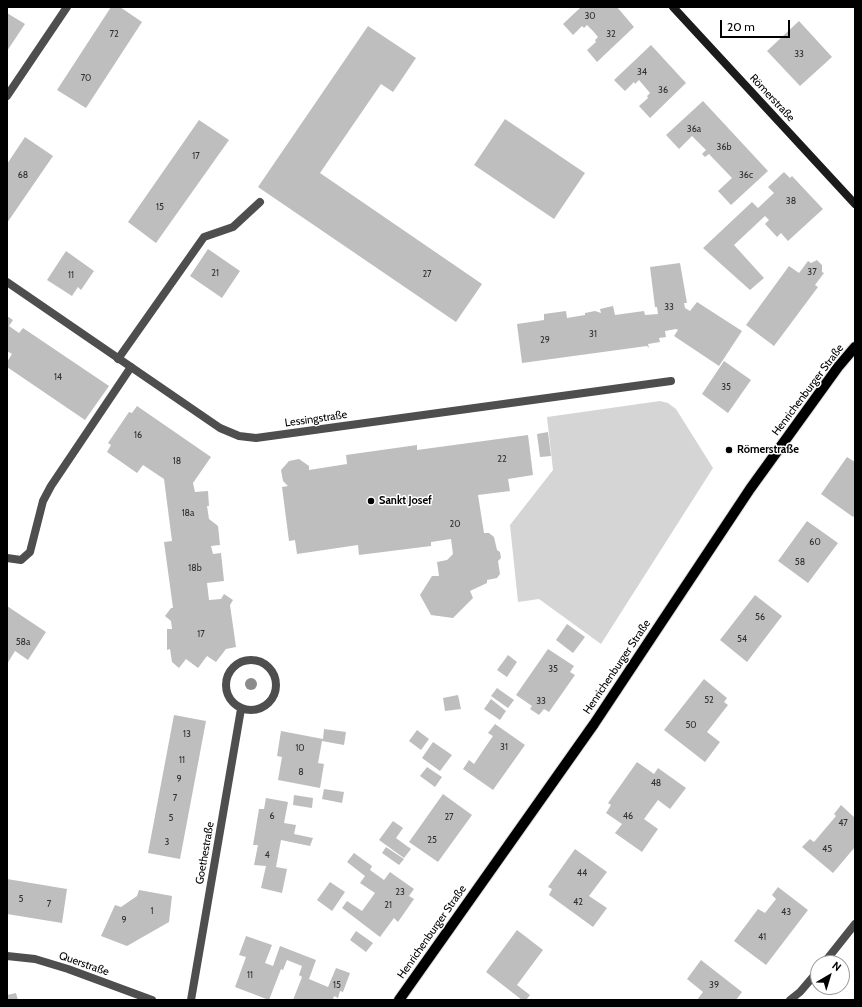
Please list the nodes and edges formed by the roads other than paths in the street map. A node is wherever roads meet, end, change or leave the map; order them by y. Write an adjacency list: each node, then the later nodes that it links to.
1 (67, 7): 3 (street)
2 (673, 7): 5 (main road, Römerstraße)
3 (7, 96)
4 (260, 202): 8 (street)
5 (855, 204)
6 (7, 282): 8 (street, Lessingstraße)
7 (855, 347): 19 (main road, Henrichenburger Straße)
8 (118, 359): 9 (street, Lessingstraße)
9 (131, 367): 10 (street, Lessingstraße); 11 (street)
10 (671, 381)
11 (7, 558)
12 (241, 709): 12 (street); 18 (street, Goethestraße)
13 (855, 924): 14 (street)
14 (830, 955)
15 (7, 956): 17 (street, Querstraße)
16 (810, 980): 20 (street)
17 (152, 1000)
18 (191, 1000)
19 (399, 1000)
20 (790, 1000)

